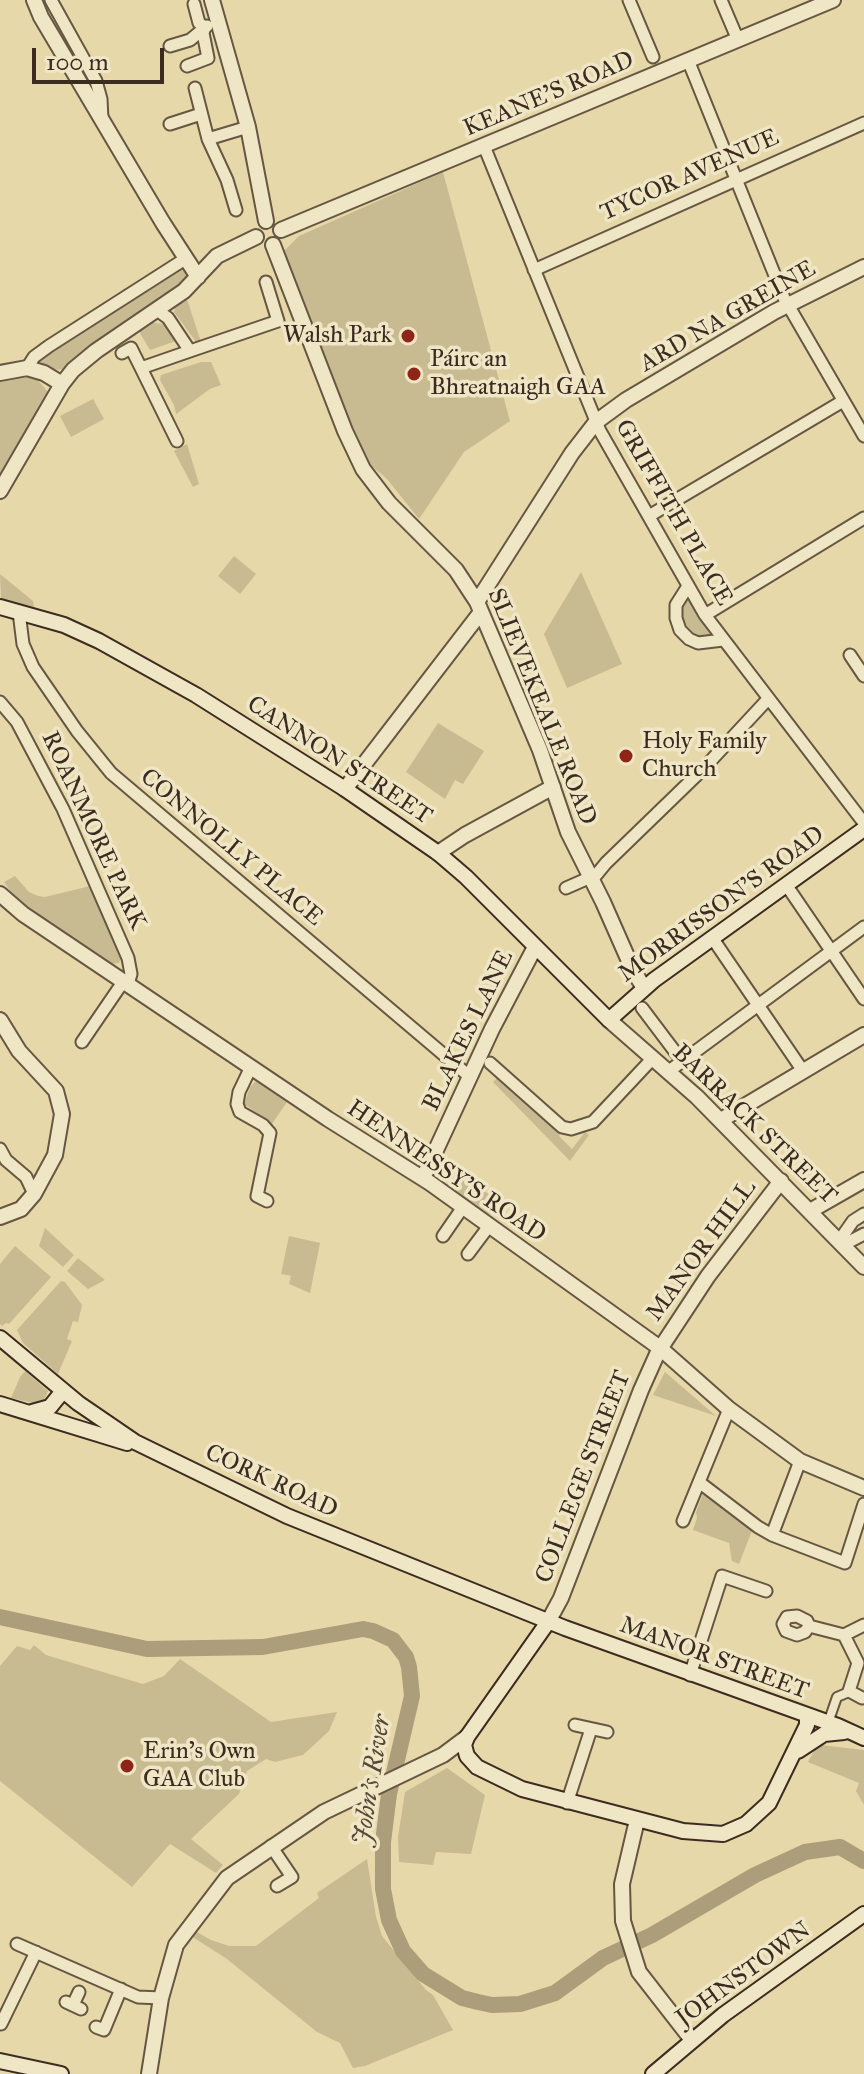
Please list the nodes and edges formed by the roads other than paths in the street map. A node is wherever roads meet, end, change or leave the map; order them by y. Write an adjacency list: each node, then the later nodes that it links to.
1 (34, 0): 16 (street)
2 (51, 0): 16 (street)
3 (212, 0): 8 (street)
4 (629, 0): 11 (street)
5 (721, 0): 9 (street)
6 (825, 2): 9 (street, KEANE'S ROAD)
7 (194, 4): 8 (street)
8 (212, 24): 10 (street); 13 (street); 19 (street)
9 (738, 40): 12 (street, KEANE'S ROAD)
10 (170, 46)
11 (653, 57)
12 (688, 60): 21 (street, KEANE'S ROAD); 22 (street)
13 (187, 66)
14 (195, 88): 15 (street)
15 (201, 114): 18 (street); 20 (street)
16 (102, 119): 28 (street)
17 (864, 123): 22 (street, TYCOR AVENUE)
18 (170, 124)
19 (248, 127): 20 (street); 24 (street)
20 (208, 139): 23 (street)
21 (484, 146): 25 (street, KEANE'S ROAD); 30 (street, GRIFFITH PLACE)
22 (735, 180): 30 (street, TYCOR AVENUE); 33 (street)
23 (236, 210)
24 (266, 221): 25 (street); 26 (street)
25 (281, 230): 27 (street)
26 (256, 237): 27 (street); 31 (street)
27 (273, 245): 50 (street, SLIEVEKEALE ROAD)
28 (185, 259): 31 (street); 37 (street)
29 (864, 267): 33 (street, ARD NA GREINE)
30 (534, 270): 42 (street, GRIFFITH PLACE)
31 (198, 277): 34 (street)
32 (266, 282): 36 (street)
33 (788, 305): 41 (street); 42 (street, ARD NA GREINE)
34 (163, 310): 36 (street); 40 (street)
35 (130, 348): 38 (street)
36 (190, 351): 38 (street)
37 (27, 368): 39 (street); 40 (street)
38 (141, 368): 44 (street)
39 (0, 373)
40 (62, 384): 45 (street)
41 (843, 401): 43 (street); 46 (street)
42 (596, 422): 46 (street, GRIFFITH PLACE); 50 (street, ARD NA GREINE)
43 (864, 436)
44 (177, 441)
45 (0, 491)
46 (649, 516): 48 (street, GRIFFITH PLACE)
47 (864, 518): 52 (street)
48 (688, 586): 52 (street, GRIFFITH PLACE); 53 (street)
49 (0, 607): 51 (street, CANNON STREET)
50 (479, 607): 58 (street, SLIEVEKEALE ROAD); 59 (street, ARD NA GREINE)
51 (19, 612): 59 (street, CANNON STREET); 85 (street, CONNOLLY PLACE)
52 (705, 615): 53 (street, GRIFFITH PLACE)
53 (723, 640): 56 (street, GRIFFITH PLACE)
54 (850, 655): 55 (street)
55 (864, 676)
56 (768, 699): 60 (street, GRIFFITH PLACE); 62 (street)
57 (0, 702): 70 (street, ROANMORE PARK)
58 (553, 787): 61 (street); 62 (street, SLIEVEKEALE ROAD)
59 (345, 789): 61 (street, CANNON STREET)
60 (864, 826): 63 (street, MORRISSON'S ROAD)
61 (438, 853): 68 (street, CANNON STREET)
62 (592, 879): 64 (street); 71 (street, SLIEVEKEALE ROAD)
63 (787, 886): 67 (street, MORRISSON'S ROAD); 69 (street)
64 (566, 888)
65 (2, 900): 70 (street, HENNESSY'S ROAD)
66 (864, 927): 69 (street)
67 (713, 939): 71 (street, MORRISSON'S ROAD); 73 (street)
68 (535, 947): 76 (street, CANNON STREET); 85 (street, BLAKES LANE)
69 (832, 952): 72 (street); 73 (street)
70 (126, 983): 78 (street); 82 (street, HENNESSY'S ROAD)
71 (644, 988): 76 (street, MORRISSON'S ROAD)
72 (864, 999)
73 (758, 1005): 80 (street); 84 (street)
74 (642, 1008): 80 (street, BARRACK STREET)
75 (0, 1020): 91 (street)
76 (609, 1020): 79 (street, BARRACK STREET)
77 (864, 1035): 84 (street)
78 (82, 1042)
79 (653, 1058): 81 (street); 83 (street, BARRACK STREET)
80 (682, 1061): 83 (street)
81 (490, 1063)
82 (251, 1067): 88 (street, HENNESSY'S ROAD); 92 (street)
83 (669, 1071): 86 (street, BARRACK STREET)
84 (803, 1071): 86 (street)
85 (469, 1076): 88 (street, BLAKES LANE)
86 (721, 1120): 90 (street, BARRACK STREET)
87 (0, 1149): 91 (street)
88 (423, 1178): 93 (street, HENNESSY'S ROAD)
89 (864, 1180): 94 (street)
90 (781, 1181): 94 (street, BARRACK STREET); 104 (street, MANOR HILL)
91 (34, 1194): 96 (street)
92 (267, 1201)
93 (463, 1207): 97 (street, HENNESSY'S ROAD); 99 (street)
94 (810, 1211): 100 (street, BARRACK STREET)
95 (864, 1214): 100 (street)
96 (0, 1217)
97 (489, 1226): 101 (street); 104 (street, HENNESSY'S ROAD)
98 (864, 1234): 100 (street)
99 (443, 1236)
100 (841, 1243): 102 (street, BARRACK STREET)
101 (468, 1254)
102 (864, 1267)
103 (0, 1338): 105 (street, CORK ROAD)
104 (660, 1348): 108 (street, HENNESSY'S ROAD); 119 (street, COLLEGE STREET)
105 (63, 1391): 106 (street, CORK ROAD); 109 (street)
106 (78, 1403): 110 (street); 111 (street, CORK ROAD)
107 (0, 1404): 109 (street)
108 (729, 1409): 112 (street, HENNESSY'S ROAD); 113 (street)
109 (31, 1412): 110 (street)
110 (65, 1424): 111 (street)
111 (147, 1448): 119 (street, CORK ROAD)
112 (800, 1461): 114 (street, HENNESSY'S ROAD); 117 (street)
113 (699, 1482): 116 (street); 117 (street)
114 (864, 1488)
115 (864, 1504): 117 (street)
116 (683, 1521)
117 (772, 1535)
118 (766, 1591): 124 (street)
119 (548, 1622): 124 (street, MANOR STREET); 133 (street, COLLEGE STREET)
120 (864, 1625): 122 (street)
121 (809, 1626): 122 (street)
122 (844, 1635): 123 (street)
123 (861, 1664): 125 (street)
124 (690, 1675): 127 (street, MANOR STREET)
125 (849, 1692): 126 (street); 128 (street)
126 (862, 1698)
127 (807, 1717): 128 (street, MANOR STREET); 135 (street)
128 (828, 1723): 132 (street, MANOR STREET)
129 (575, 1725): 130 (street)
130 (591, 1729): 131 (street); 138 (street)
131 (607, 1732)
132 (846, 1732): 134 (street, MANOR STREET); 135 (street)
133 (467, 1737): 136 (street, COLLEGE STREET); 137 (street)
134 (864, 1738)
135 (792, 1757): 139 (street)
136 (432, 1760): 137 (street); 140 (street, COLLEGE STREET)
137 (473, 1763): 138 (street)
138 (567, 1803): 139 (street)
139 (637, 1820): 151 (street)
140 (271, 1846): 141 (street); 147 (street, COLLEGE STREET)
141 (277, 1886)
142 (864, 1914): 151 (street, JOHNSTOWN)
143 (17, 1944): 144 (street)
144 (36, 1952): 145 (street); 149 (street)
145 (83, 1983): 146 (street); 148 (street)
146 (121, 1989): 147 (street); 150 (street)
147 (161, 1998): 154 (street, COLLEGE STREET)
148 (73, 2005)
149 (1, 2024)
150 (96, 2027)
151 (692, 2040): 155 (street, JOHNSTOWN)
152 (0, 2061): 153 (street)
153 (61, 2074)
154 (149, 2074)
155 (653, 2074)

